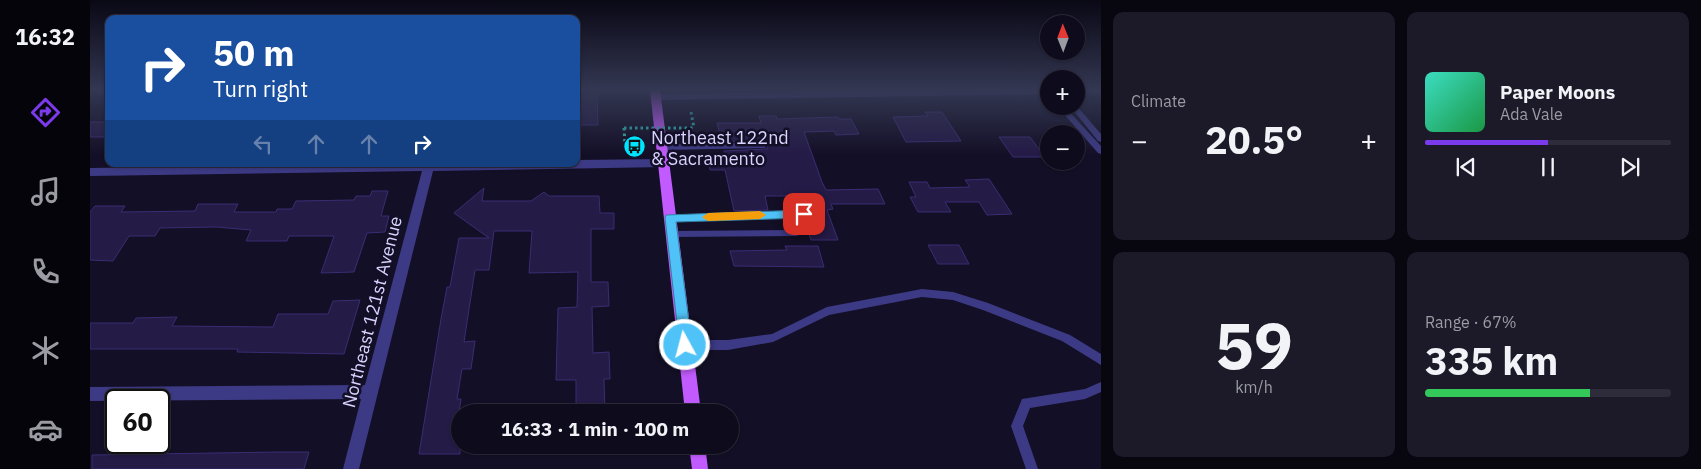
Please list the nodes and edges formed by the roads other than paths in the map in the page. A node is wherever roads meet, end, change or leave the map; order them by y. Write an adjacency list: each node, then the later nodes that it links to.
1 (658, 112): 6 (main road)
2 (1068, 115): 7 (lane)
3 (1081, 115): 4 (lane)
4 (1101, 139)
5 (762, 146): 6 (lane)
6 (662, 147): 8 (main road)
7 (1101, 151)
8 (664, 163): 9 (street); 14 (main road)
9 (580, 164)
10 (332, 167): 12 (street)
11 (428, 167): 20 (street, Northeast 121st Avenue)
12 (90, 172)
13 (804, 214): 14 (lane)
14 (670, 218): 16 (main road)
15 (796, 232): 16 (lane)
16 (672, 234): 17 (main road)
17 (685, 345): 18 (lane); 22 (main road)
18 (1101, 360)
19 (1101, 387): 26 (lane)
20 (371, 392): 21 (street); 24 (street, Northeast 121st Avenue)
21 (90, 394)
22 (692, 404)
23 (698, 454): 25 (main road)
24 (351, 469)
25 (700, 469)
26 (1032, 469)

